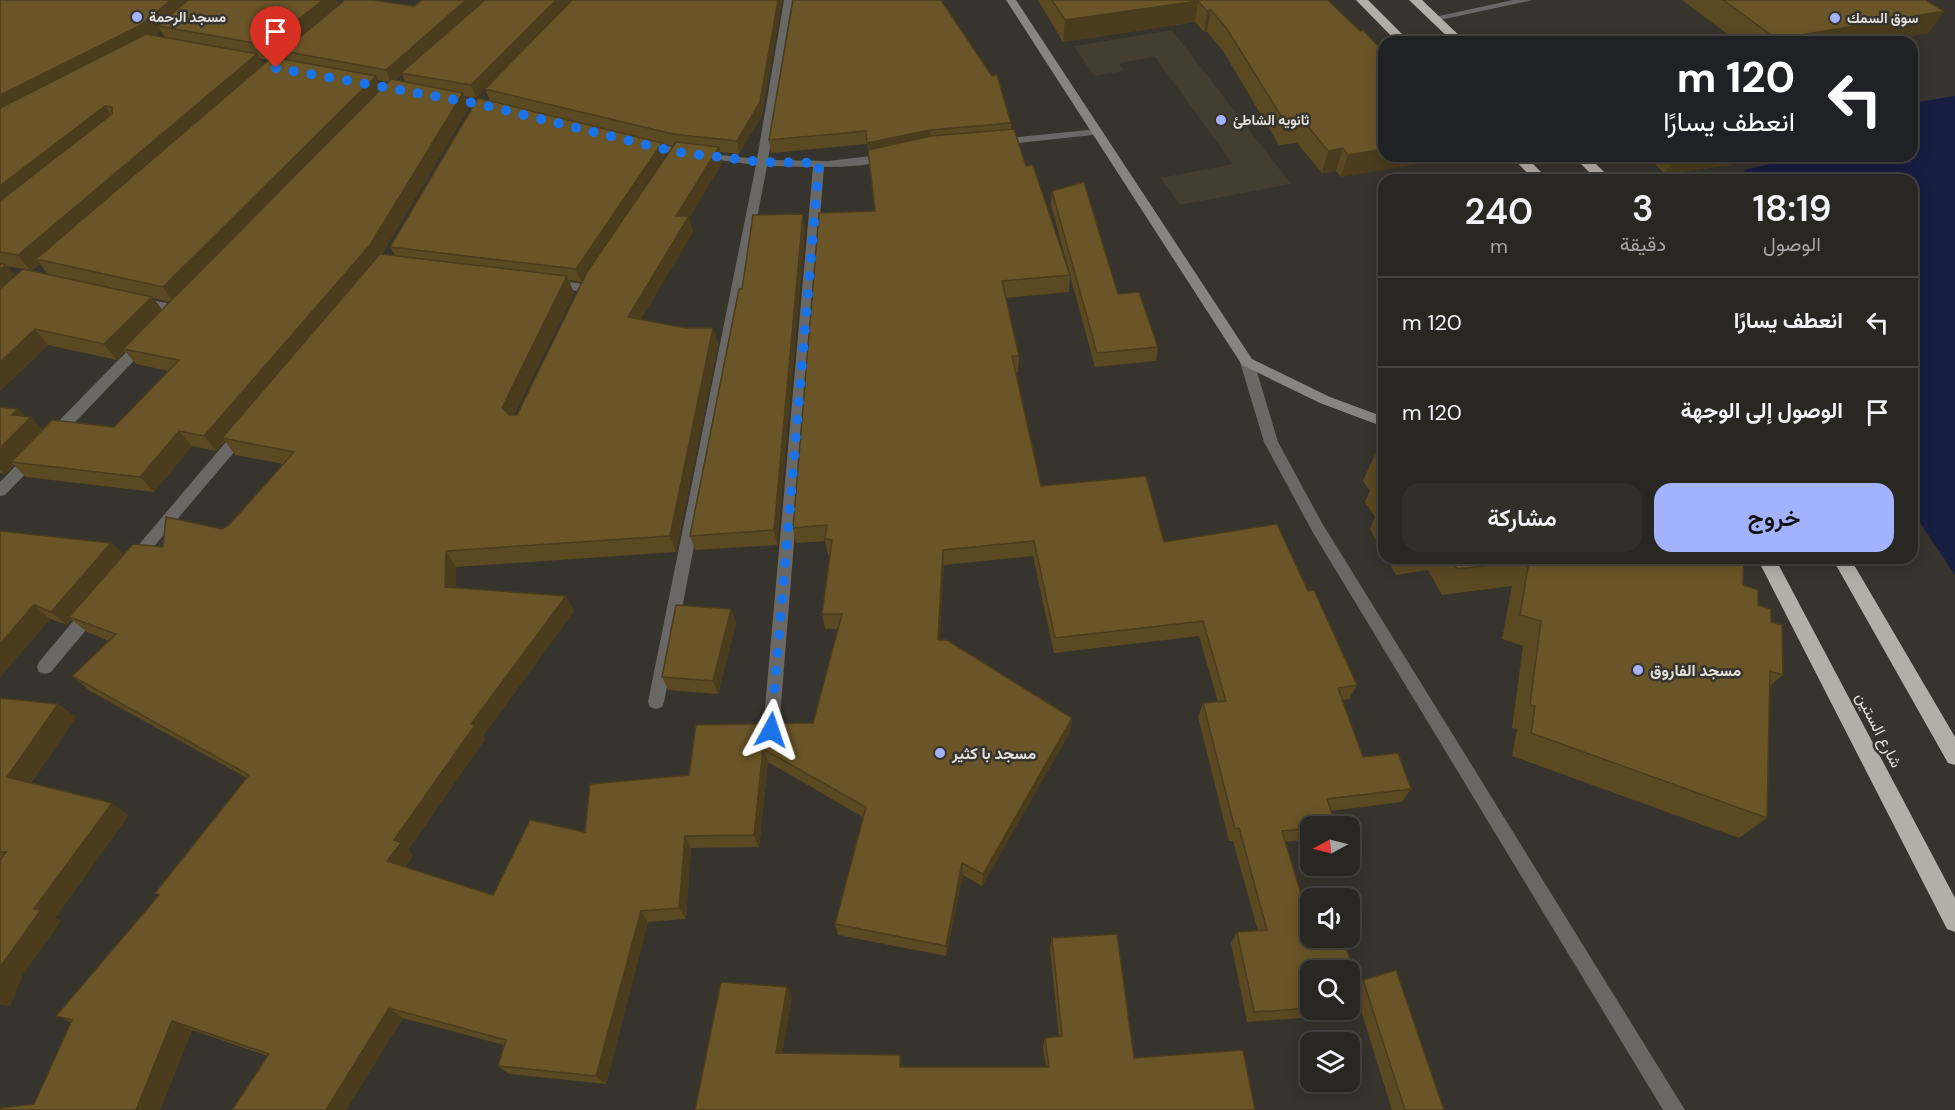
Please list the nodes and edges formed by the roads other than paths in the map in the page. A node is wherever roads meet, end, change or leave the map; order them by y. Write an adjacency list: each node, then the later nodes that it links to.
1 (789, 0): 15 (street)
2 (1011, 0): 11 (street)
3 (1362, 0): 7 (highway)
4 (1415, 0): 6 (highway)
5 (1528, 0): 6 (street)
6 (1435, 18): 8 (highway)
7 (1398, 36)
8 (1454, 36)
9 (437, 96): 10 (street)
10 (502, 110)
11 (1098, 132): 13 (street); 26 (street)
12 (630, 141): 15 (street)
13 (991, 142)
14 (898, 155): 18 (street)
15 (762, 162): 18 (street); 35 (street)
16 (1524, 162): 19 (highway)
17 (1586, 162): 20 (highway)
18 (819, 163): 36 (street)
19 (1536, 174)
20 (1599, 174)
21 (538, 282): 22 (street)
22 (586, 288)
23 (129, 299): 24 (street)
24 (176, 309)
25 (152, 334): 29 (street)
26 (1247, 362): 28 (street); 39 (street)
27 (253, 419): 32 (street)
28 (1378, 420)
29 (0, 491)
30 (1769, 564): 38 (highway, شارع الستين)
31 (1844, 564): 37 (highway)
32 (130, 566)
33 (99, 603): 34 (street)
34 (45, 667)
35 (656, 702)
36 (771, 730)
37 (1955, 756)
38 (1955, 921)
39 (1675, 1110)

